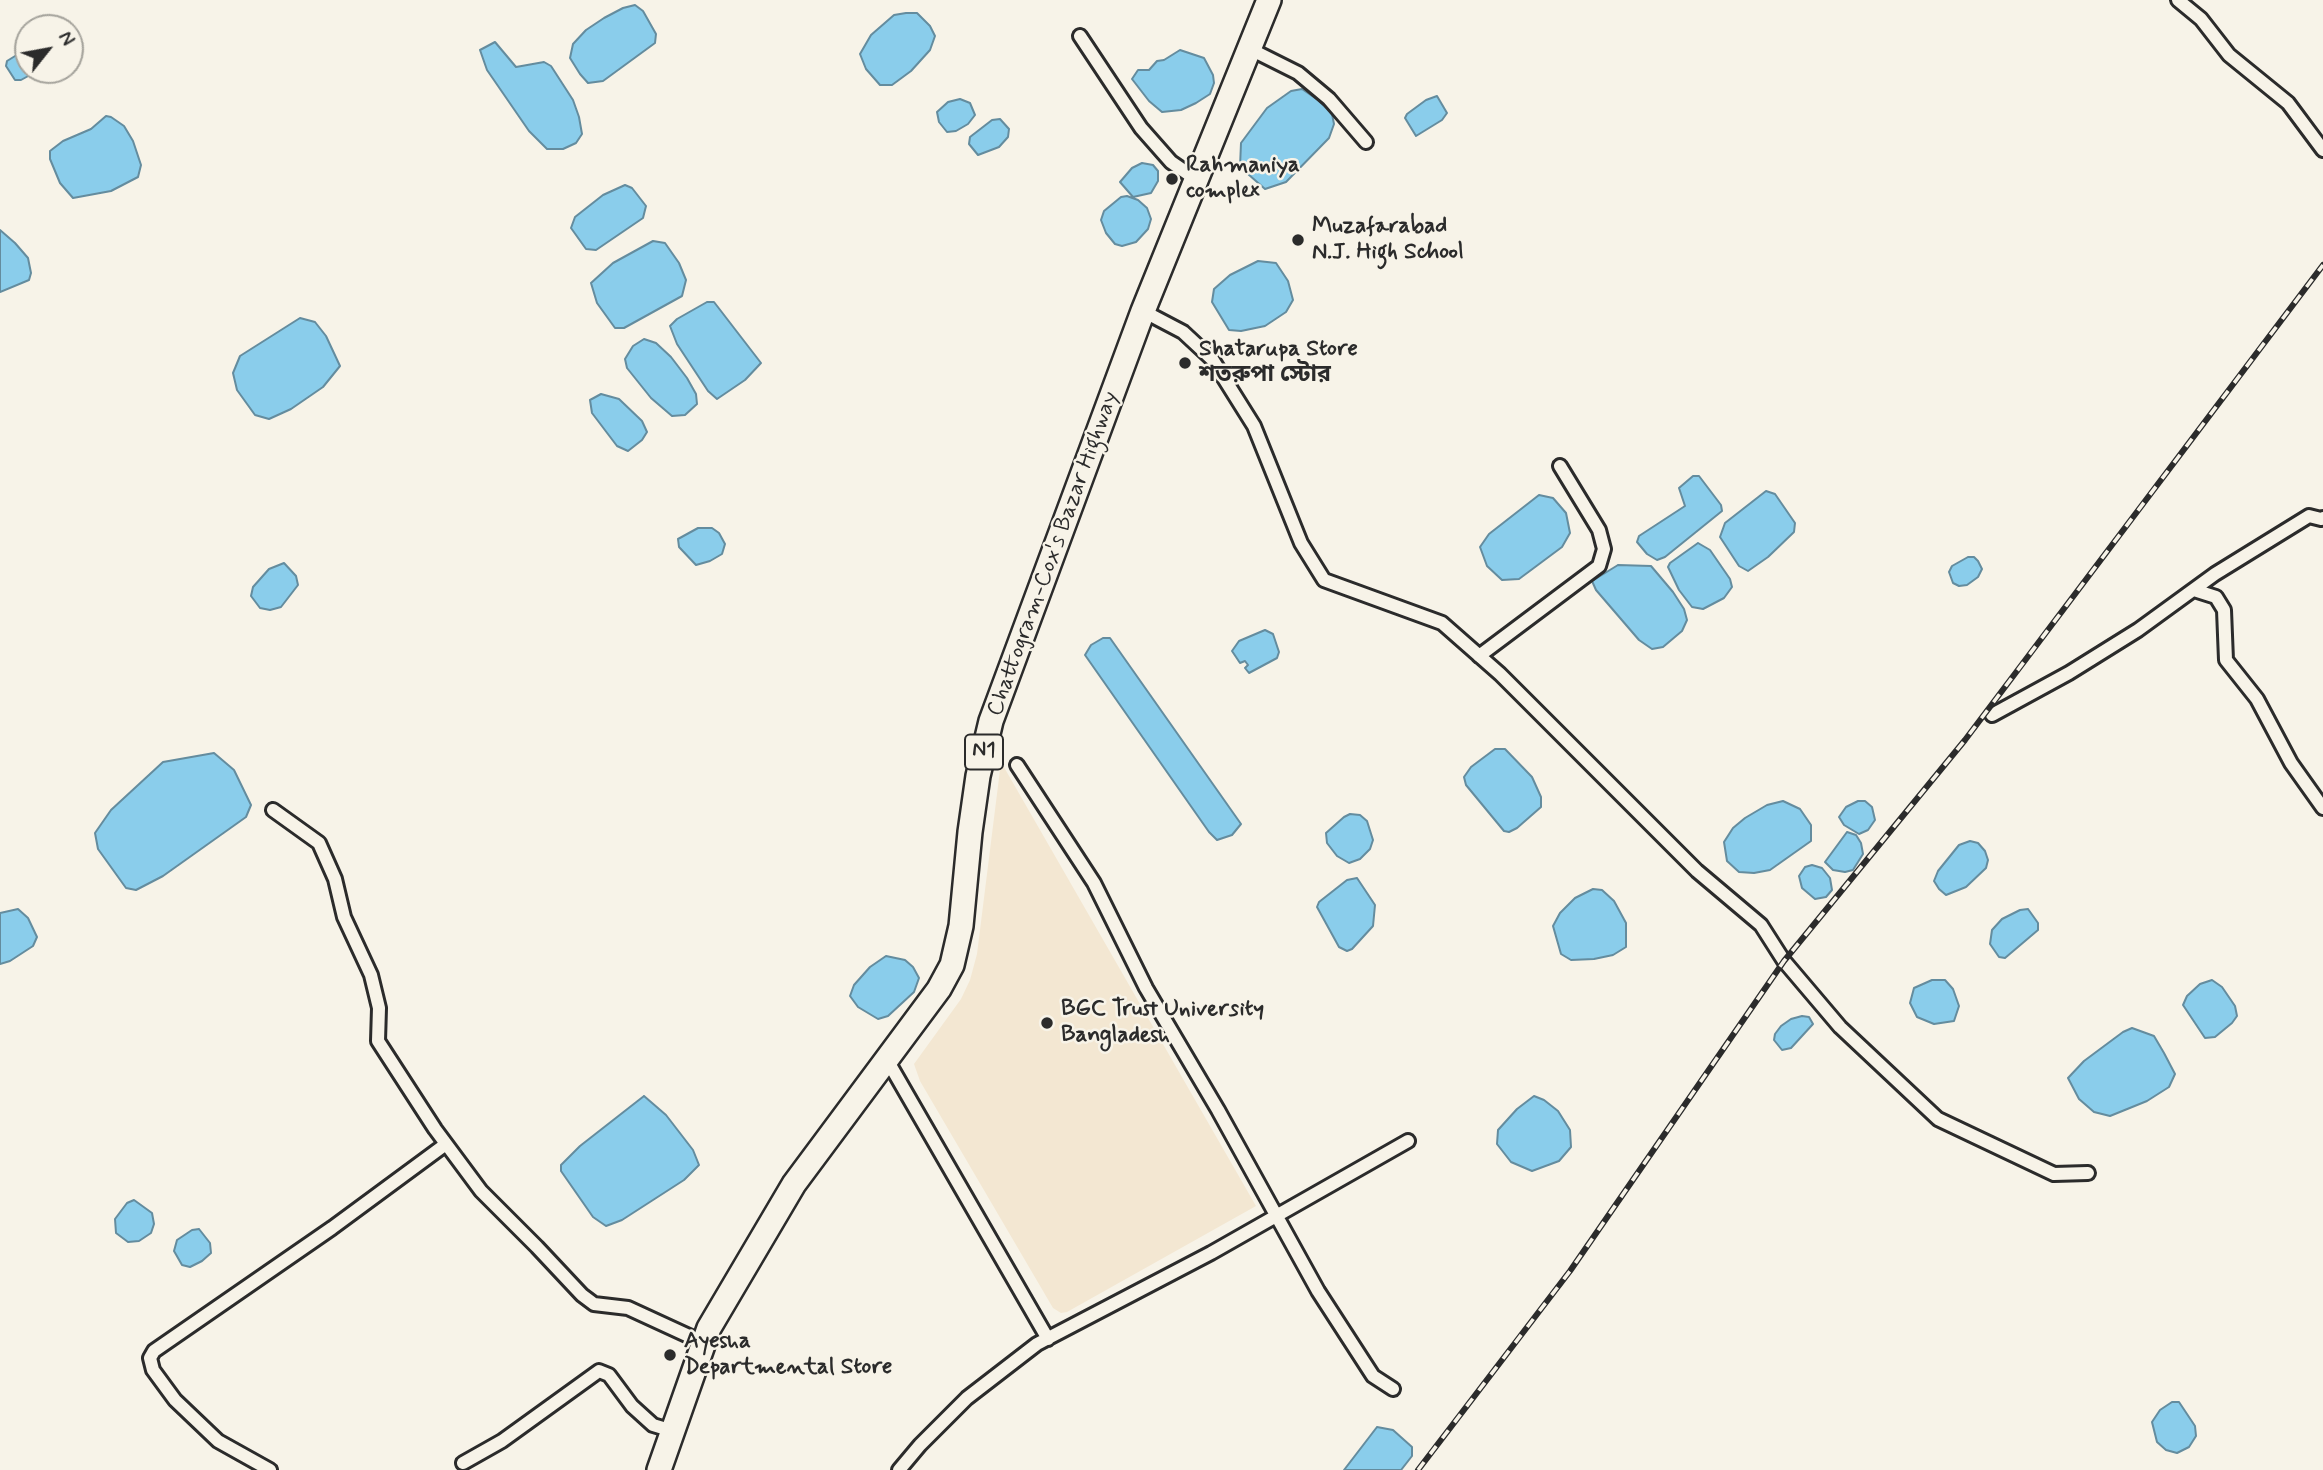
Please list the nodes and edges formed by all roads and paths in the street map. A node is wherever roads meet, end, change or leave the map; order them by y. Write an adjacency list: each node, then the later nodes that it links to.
1 (1269, 0): 4 (highway, Chattogram-Cox's Bazar Highway / N1)
2 (2178, 0): 6 (street)
3 (1080, 36): 7 (street)
4 (1250, 49): 5 (street); 7 (highway, Chattogram-Cox's Bazar Highway / N1)
5 (1366, 142)
6 (2323, 150)
7 (1196, 180): 8 (highway, Chattogram-Cox's Bazar Highway / N1)
8 (1143, 311): 12 (street); 17 (highway, Chattogram-Cox's Bazar Highway / N1)
9 (1560, 466): 12 (street)
10 (2323, 518): 11 (street)
11 (2194, 590): 13 (street); 15 (street)
12 (1479, 656): 20 (street)
13 (1992, 715)
14 (1017, 765): 21 (street)
15 (2323, 808)
16 (273, 810): 19 (street)
17 (886, 1058): 22 (street); 23 (highway, Chattogram-Cox's Bazar Highway / N1)
18 (1408, 1141): 21 (street)
19 (446, 1144): 23 (street); 27 (street)
20 (2088, 1173)
21 (1278, 1216): 22 (street); 24 (street)
22 (1048, 1339): 29 (street)
23 (704, 1343): 25 (highway, Chattogram-Cox's Bazar Highway / N1)
24 (1393, 1389)
25 (673, 1432): 26 (street); 28 (highway, Chattogram-Cox's Bazar Highway / N1)
26 (463, 1463)
27 (270, 1470)
28 (659, 1470)
29 (900, 1470)

